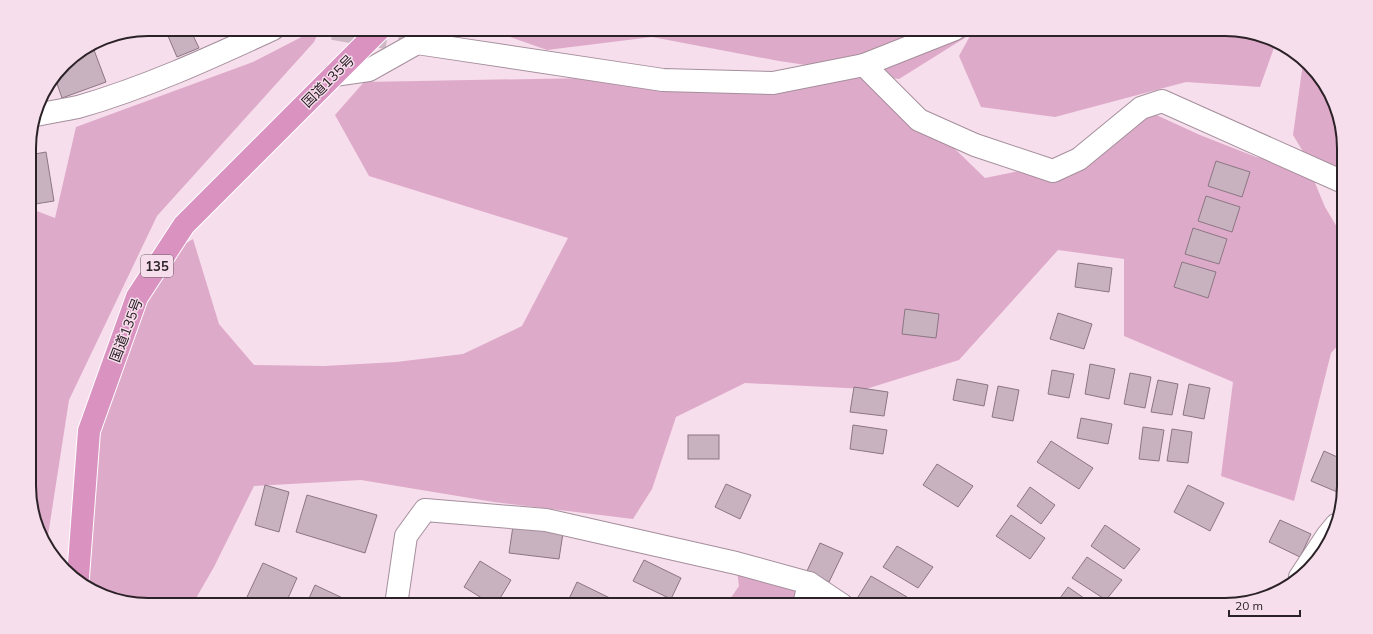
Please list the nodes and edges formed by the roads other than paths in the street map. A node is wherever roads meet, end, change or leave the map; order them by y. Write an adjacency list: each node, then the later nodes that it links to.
1 (258, 36): 6 (street)
2 (373, 36): 5 (highway, 国道135号 / 135)
3 (937, 36): 4 (street)
4 (864, 65): 5 (street); 7 (street)
5 (334, 75): 8 (highway, 国道135号 / 135)
6 (42, 114)
7 (1337, 179)
8 (78, 573)
9 (809, 583): 10 (street); 11 (street); 12 (street)
10 (397, 598)
11 (806, 598)
12 (832, 598)

